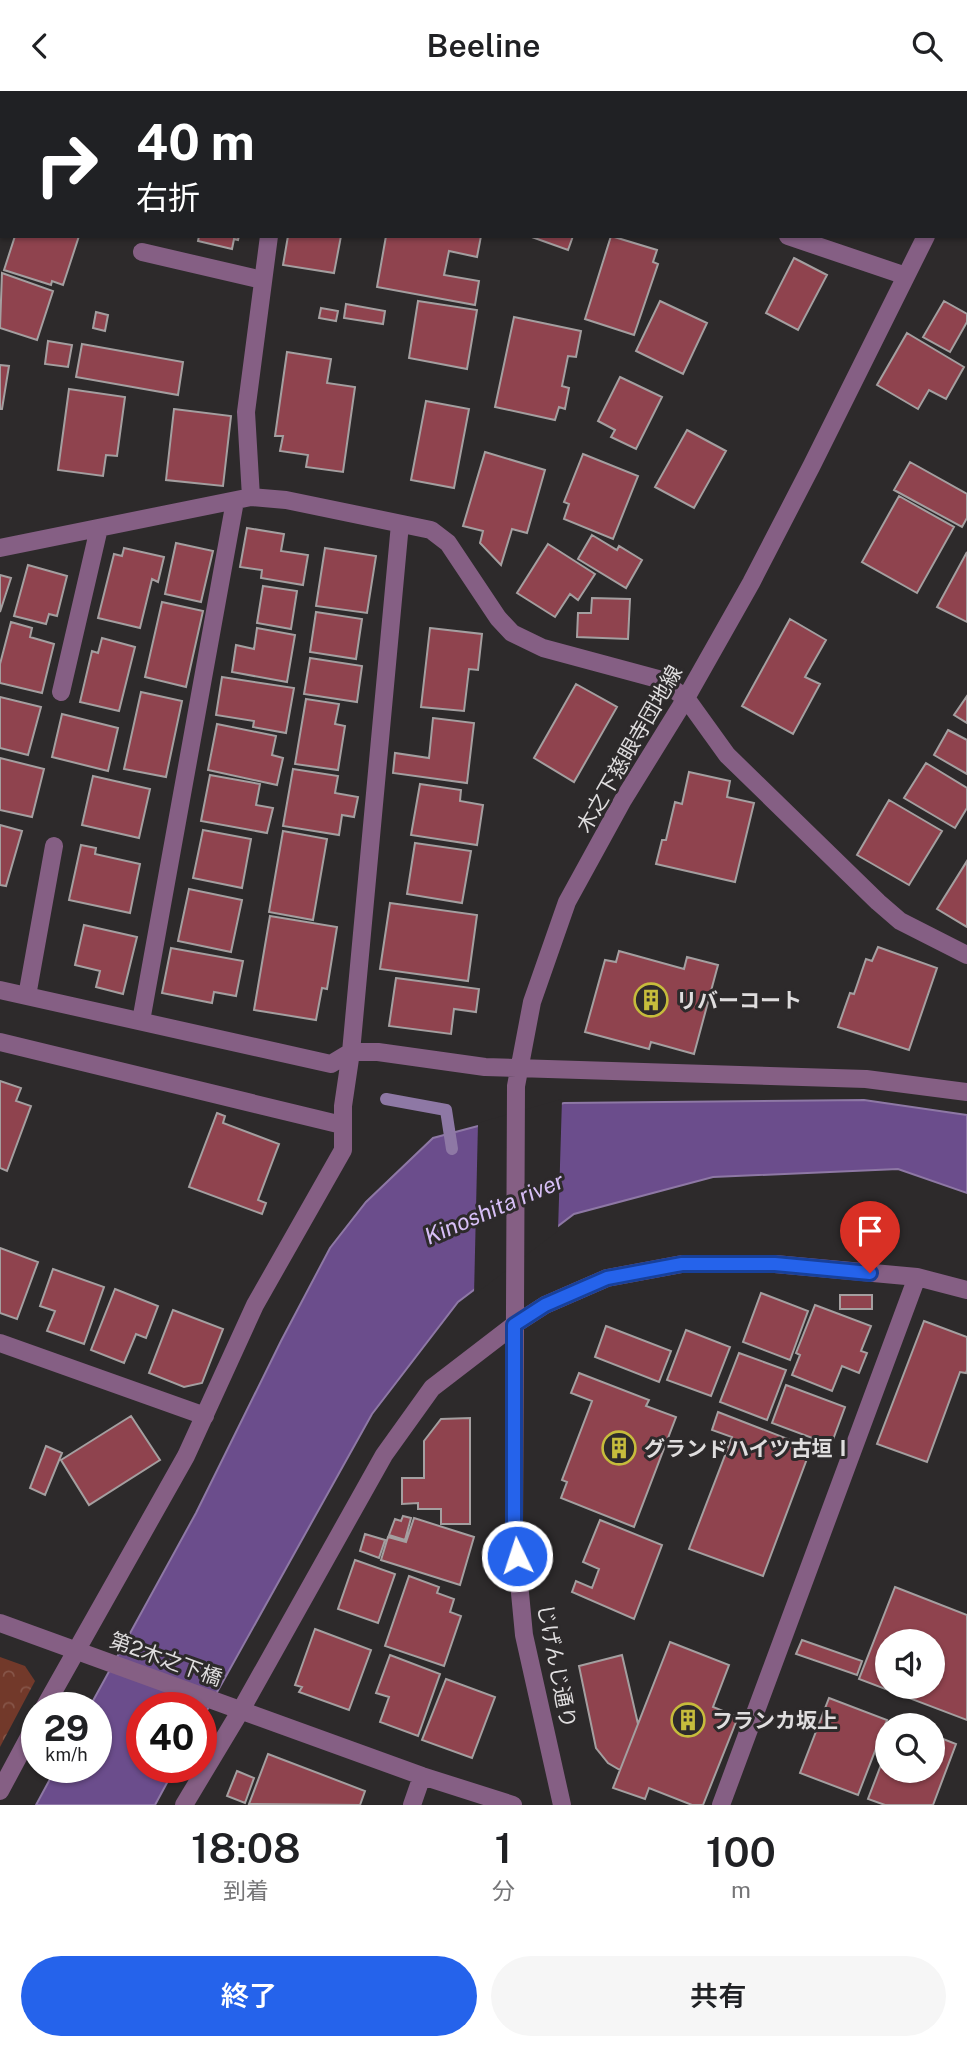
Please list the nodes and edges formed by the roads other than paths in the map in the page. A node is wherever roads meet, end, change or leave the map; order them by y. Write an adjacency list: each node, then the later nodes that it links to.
1 (269, 238): 6 (street)
2 (794, 238): 5 (street)
3 (925, 238): 5 (street, 木之下慈眼寺団地線)
4 (142, 252): 6 (street)
5 (906, 276): 12 (street, 木之下慈眼寺団地線)
6 (262, 280): 7 (street)
7 (243, 499): 8 (street); 9 (street); 17 (street)
8 (400, 524): 12 (street); 19 (street)
9 (99, 528): 10 (street); 11 (street)
10 (0, 548)
11 (61, 692)
12 (686, 698): 14 (street); 20 (street, 木之下慈眼寺団地線)
13 (54, 846): 16 (street)
14 (967, 955)
15 (0, 990): 16 (street)
16 (27, 996): 17 (street)
17 (141, 1021): 19 (street)
18 (0, 1042): 22 (street)
19 (351, 1052): 20 (street); 22 (street)
20 (517, 1077): 21 (street); 25 (street, 木之下慈眼寺団地線)
21 (967, 1092)
22 (342, 1125): 27 (street)
23 (918, 1277): 24 (street); 25 (street); 39 (street)
24 (967, 1290)
25 (514, 1325): 31 (street); 38 (street, じげんじ通り)
26 (0, 1343): 27 (street)
27 (205, 1416): 29 (street)
28 (0, 1623): 29 (street, 第2木之下橋)
29 (75, 1651): 30 (street); 31 (street, 第2木之下橋)
30 (53, 1692)
31 (233, 1707): 33 (street, 第2木之下橋); 35 (street)
32 (21, 1752): 34 (street)
33 (422, 1776): 36 (street); 37 (street, 第2木之下橋)
34 (0, 1791)
35 (184, 1805)
36 (412, 1805)
37 (513, 1805)
38 (562, 1805)
39 (721, 1805)

